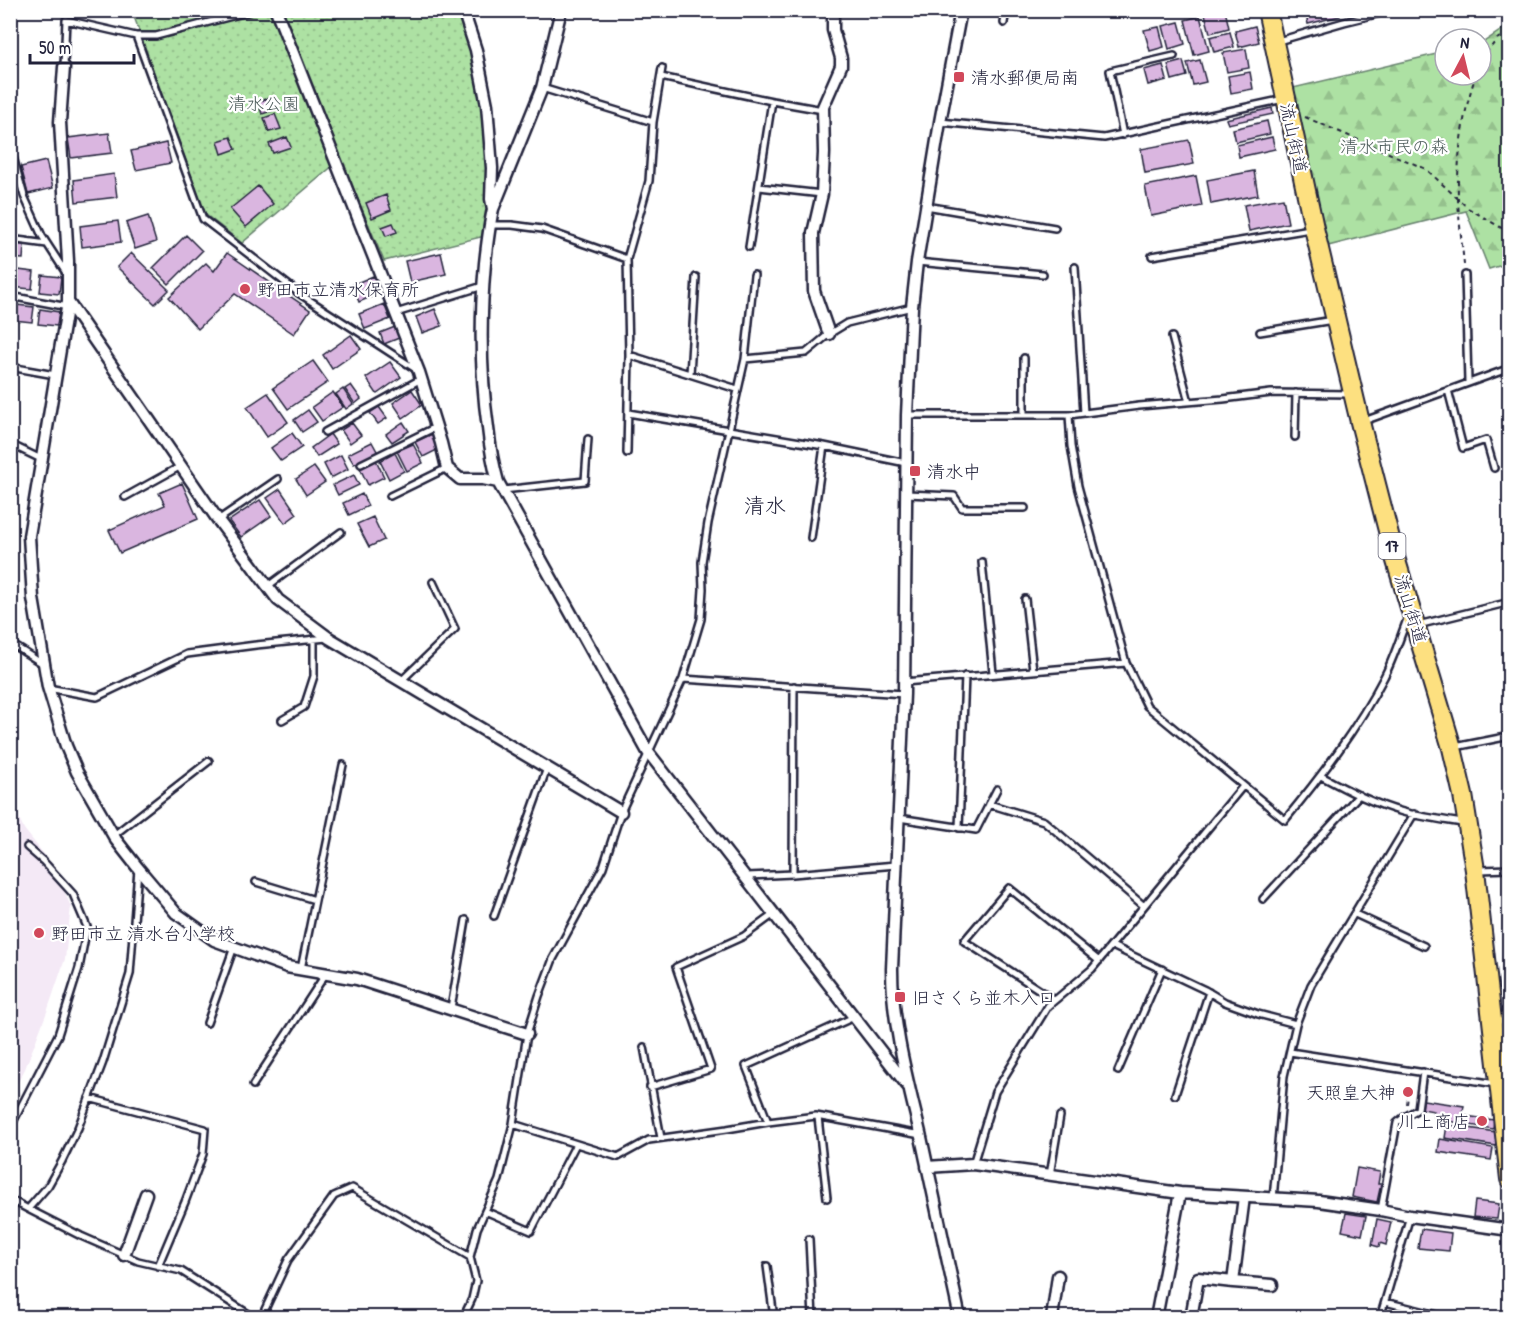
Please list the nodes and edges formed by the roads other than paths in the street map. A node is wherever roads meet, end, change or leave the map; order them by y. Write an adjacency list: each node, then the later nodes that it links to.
1 (255, 10): 11 (lane)
2 (276, 10): 48 (street)
3 (463, 10): 28 (street)
4 (561, 10): 17 (street)
5 (833, 10): 20 (street)
6 (961, 10): 22 (street)
7 (1006, 10): 10 (lane)
8 (1267, 10): 12 (main road, 流山街道 / 17)
9 (1393, 10): 12 (lane)
10 (1004, 23)
11 (136, 36): 14 (lane); 60 (lane)
12 (1274, 42): 19 (main road, 流山街道 / 17)
13 (1174, 56): 23 (lane)
14 (64, 68): 42 (street)
15 (662, 68): 16 (lane)
16 (661, 77): 18 (lane); 21 (lane)
17 (542, 88): 21 (lane); 28 (street)
18 (772, 101): 20 (lane); 25 (lane)
19 (1287, 104): 23 (lane); 31 (main road, 流山街道 / 17)
20 (823, 110): 26 (street)
21 (653, 122): 36 (lane)
22 (940, 122): 23 (lane); 27 (street)
23 (1123, 135)
24 (10, 146): 33 (lane)
25 (759, 187): 26 (lane); 34 (lane)
26 (822, 194): 51 (street)
27 (926, 206): 30 (lane); 37 (street)
28 (493, 209): 29 (street)
29 (489, 225): 36 (lane); 44 (street)
30 (1055, 228)
31 (1314, 228): 35 (lane); 49 (main road, 流山街道 / 17)
32 (10, 239): 33 (lane)
33 (48, 244): 42 (lane)
34 (749, 248)
35 (1152, 256)
36 (627, 259): 53 (lane)
37 (917, 262): 39 (lane); 47 (street)
38 (1075, 267): 68 (lane)
39 (1043, 274)
40 (754, 275): 55 (lane)
41 (1465, 275): 61 (lane)
42 (68, 277): 46 (street)
43 (696, 277): 58 (lane)
44 (483, 286): 48 (lane); 88 (street)
45 (10, 296): 46 (lane)
46 (68, 304): 59 (street); 84 (street)
47 (912, 307): 51 (lane); 69 (street)
48 (396, 313): 60 (street)
49 (1336, 320): 50 (lane); 65 (main road, 流山街道 / 17)
50 (1260, 332)
51 (829, 334): 55 (lane)
52 (1172, 337): 66 (lane)
53 (629, 355): 58 (lane); 67 (lane)
54 (1024, 358): 70 (lane)
55 (744, 359): 62 (lane)
56 (10, 367): 59 (lane)
57 (1509, 368): 61 (lane)
58 (690, 374): 62 (lane)
59 (57, 375): 81 (street)
60 (420, 375): 73 (street); 75 (lane)
61 (1468, 382): 63 (lane)
62 (737, 388): 74 (lane)
63 (1448, 390): 72 (lane); 86 (lane)
64 (1296, 393): 65 (lane); 66 (lane); 76 (lane)
65 (1353, 394): 72 (main road, 流山街道 / 17)
66 (1189, 402): 68 (lane)
67 (628, 413): 74 (lane); 80 (lane)
68 (1084, 413): 71 (lane)
69 (907, 415): 70 (lane); 82 (street)
70 (1024, 415): 71 (lane)
71 (1069, 415): 105 (lane)
72 (1360, 422): 101 (main road, 流山街道 / 17)
73 (436, 427): 83 (lane); 85 (street)
74 (728, 430): 79 (lane); 110 (lane)
75 (325, 432)
76 (1295, 437)
77 (588, 439): 88 (lane)
78 (10, 444): 81 (lane)
79 (824, 446): 82 (lane); 95 (lane)
80 (627, 453)
81 (41, 459): 106 (street)
82 (906, 463): 89 (street)
83 (361, 464)
84 (181, 466): 91 (lane); 93 (street)
85 (447, 468): 88 (street); 90 (lane)
86 (1494, 468)
87 (278, 479): 93 (lane)
88 (500, 486): 119 (street)
89 (906, 494): 92 (lane); 112 (street)
90 (390, 496)
91 (124, 497)
92 (1025, 508)
93 (218, 519): 98 (street)
94 (341, 532): 98 (lane)
95 (811, 538)
96 (982, 562): 108 (lane)
97 (433, 582): 111 (lane)
98 (268, 586): 102 (street)
99 (1025, 599): 107 (lane)
100 (1509, 602): 101 (lane)
101 (1413, 618): 118 (main road, 流山街道 / 17); 123 (lane)
102 (329, 638): 103 (lane); 111 (street)
103 (314, 639): 114 (lane); 116 (lane)
104 (10, 643): 106 (lane)
105 (1126, 663): 107 (lane); 124 (lane)
106 (44, 665): 114 (street)
107 (1033, 670): 108 (lane)
108 (993, 673): 109 (lane)
109 (965, 676): 112 (lane); 132 (lane)
110 (683, 679): 113 (lane); 119 (lane)
111 (401, 681): 122 (street)
112 (904, 682): 115 (street)
113 (794, 686): 115 (lane); 139 (lane)
114 (48, 687): 133 (street)
115 (904, 694): 130 (street)
116 (282, 720)
117 (1509, 736): 118 (lane)
118 (1452, 748): 131 (main road, 流山街道 / 17)
119 (648, 752): 128 (lane); 140 (street)
120 (209, 761): 133 (lane)
121 (343, 765): 143 (lane)
122 (547, 768): 128 (street); 147 (lane)
123 (1321, 776): 124 (lane); 126 (lane)
124 (1243, 786): 144 (lane)
125 (997, 789): 127 (lane)
126 (1359, 795): 129 (lane); 142 (lane)
127 (989, 804): 132 (lane); 144 (lane)
128 (621, 812): 163 (lane)
129 (1414, 814): 131 (lane); 146 (lane)
130 (898, 818): 132 (lane); 135 (street)
131 (1468, 824): 138 (main road, 流山街道 / 17)
132 (958, 828)
133 (114, 835): 136 (street)
134 (27, 846): 178 (lane)
135 (896, 865): 139 (lane); 171 (street)
136 (138, 867): 151 (street); 173 (lane)
137 (1509, 869): 138 (lane)
138 (1475, 870): 160 (main road, 流山街道 / 17)
139 (793, 874): 140 (lane)
140 (745, 876): 145 (street)
141 (256, 882): 143 (lane)
142 (1263, 899)
143 (315, 900): 153 (lane)
144 (1144, 906): 149 (lane)
145 (774, 914): 159 (street); 170 (lane)
146 (1355, 914): 150 (lane); 162 (lane)
147 (494, 916)
148 (466, 920): 158 (lane)
149 (1112, 946): 152 (lane); 154 (lane)
150 (1424, 946)
151 (234, 947): 153 (street); 161 (lane)
152 (1099, 961): 157 (lane); 157 (lane)
153 (301, 969): 155 (street)
154 (1162, 969): 156 (lane); 166 (lane)
155 (326, 973): 158 (street); 169 (lane)
156 (1209, 992): 162 (lane); 172 (lane)
157 (1055, 1000): 182 (lane)
158 (451, 1008): 163 (street)
159 (854, 1017): 171 (street); 176 (lane)
160 (1500, 1021): 168 (main road, 流山街道 / 17)
161 (207, 1023)
162 (1296, 1024): 165 (lane)
163 (527, 1035): 177 (lane)
164 (644, 1047): 170 (lane)
165 (1290, 1052): 167 (lane); 190 (lane)
166 (1118, 1071)
167 (1423, 1072): 168 (lane); 193 (lane)
168 (1499, 1084): 184 (main road, 流山街道 / 17)
169 (253, 1085)
170 (650, 1087): 180 (lane)
171 (909, 1088): 179 (street)
172 (1175, 1095)
173 (89, 1098): 192 (lane); 200 (lane)
174 (1060, 1116): 185 (lane)
175 (818, 1117): 176 (lane); 179 (lane); 189 (lane)
176 (768, 1122): 180 (lane)
177 (513, 1125): 181 (lane); 194 (lane)
178 (10, 1128)
179 (921, 1135): 183 (street)
180 (661, 1138): 181 (lane)
181 (576, 1144): 194 (lane)
182 (973, 1164): 183 (street); 185 (street)
183 (927, 1167): 213 (street)
184 (1509, 1170)
185 (1050, 1175): 186 (street)
186 (1180, 1193): 188 (street); 215 (street)
187 (146, 1194): 198 (street)
188 (1244, 1197): 190 (street); 203 (street)
189 (827, 1198)
190 (1273, 1199): 193 (street)
191 (11, 1201): 192 (lane)
192 (28, 1209): 198 (lane)
193 (1381, 1210): 195 (street)
194 (485, 1211): 199 (lane)
195 (1410, 1216): 196 (street); 205 (lane)
196 (1509, 1230)
197 (809, 1239): 212 (lane)
198 (124, 1255): 200 (lane)
199 (470, 1257): 209 (lane); 210 (lane)
200 (158, 1266): 206 (lane)
201 (767, 1266): 211 (lane)
202 (1058, 1276): 214 (street)
203 (1233, 1282): 204 (street); 216 (street)
204 (1272, 1285)
205 (1385, 1302): 217 (lane); 218 (lane)
206 (244, 1310): 207 (lane); 208 (lane)
207 (240, 1317)
208 (255, 1317)
209 (261, 1317)
210 (463, 1317)
211 (774, 1317)
212 (813, 1317)
213 (960, 1317)
214 (1052, 1317)
215 (1156, 1317)
216 (1191, 1317)
217 (1380, 1317)
218 (1441, 1317)

